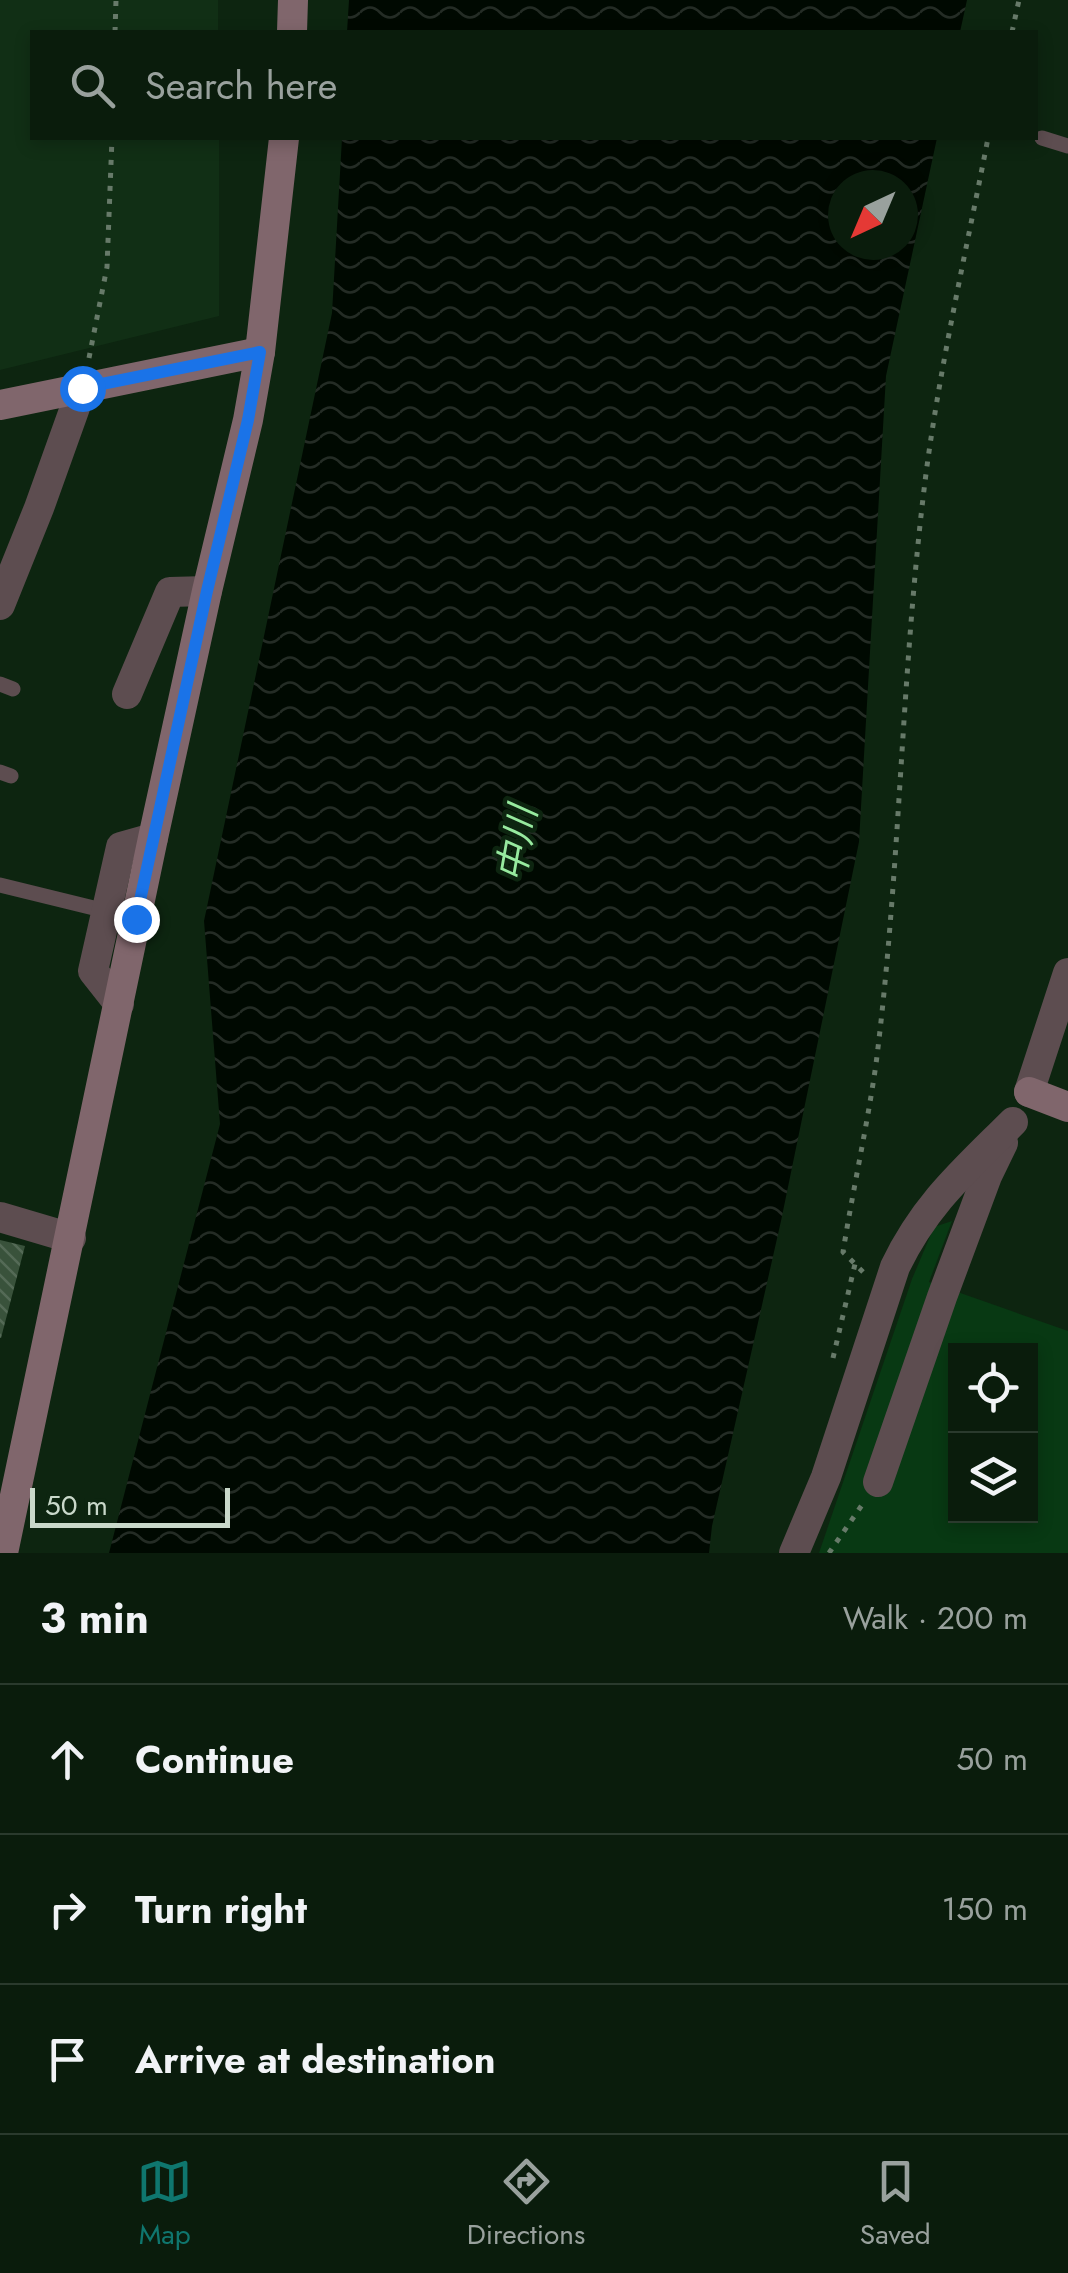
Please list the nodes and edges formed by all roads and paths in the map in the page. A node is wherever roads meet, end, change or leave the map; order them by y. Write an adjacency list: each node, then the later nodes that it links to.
1 (116, 0): 4 (path)
2 (293, 0): 5 (street)
3 (1020, 0): 6 (path)
4 (114, 30)
5 (292, 30)
6 (1012, 30)
7 (1042, 138): 11 (lane)
8 (112, 140): 13 (path)
9 (284, 140): 12 (street)
10 (988, 140): 27 (path)
11 (1068, 146)
12 (260, 352): 13 (street); 15 (street)
13 (85, 377): 14 (street); 16 (street)
14 (0, 405)
15 (207, 591): 17 (street); 18 (street)
16 (0, 606)
17 (127, 694)
18 (153, 838): 20 (street); 22 (street)
19 (0, 885): 20 (lane)
20 (106, 911): 22 (street)
21 (1068, 973): 23 (street)
22 (119, 1004): 26 (street)
23 (1021, 1107): 24 (street); 28 (street); 31 (street)
24 (1068, 1107)
25 (0, 1217): 26 (street)
26 (70, 1238): 29 (street)
27 (833, 1358)
28 (878, 1482): 32 (path)
29 (9, 1495): 30 (street)
30 (3, 1553)
31 (794, 1553)
32 (829, 1553)

